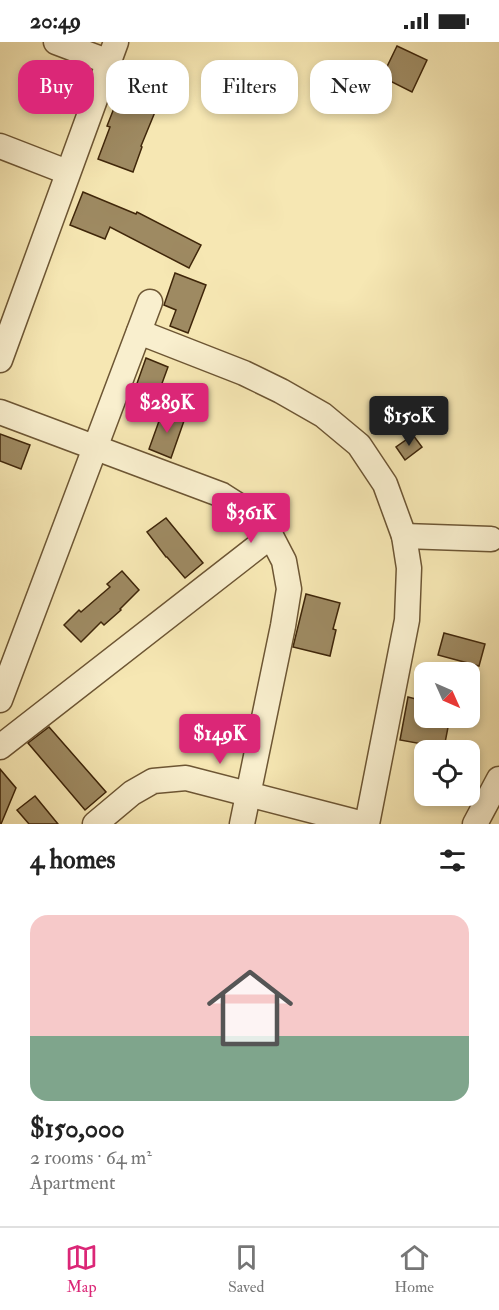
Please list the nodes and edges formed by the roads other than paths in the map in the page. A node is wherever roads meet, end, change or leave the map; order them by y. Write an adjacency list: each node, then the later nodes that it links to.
1 (56, 42): 2 (street)
2 (112, 52): 4 (street)
3 (0, 146): 4 (street)
4 (67, 172): 7 (street)
5 (150, 302): 6 (street)
6 (139, 332): 9 (street); 11 (street)
7 (0, 360)
8 (0, 412): 9 (street)
9 (95, 448): 10 (street); 13 (street)
10 (271, 536): 14 (street); 16 (street)
11 (404, 536): 12 (street); 19 (street)
12 (491, 539)
13 (0, 700)
14 (0, 747)
15 (499, 779): 20 (street)
16 (248, 794): 17 (street); 18 (street); 19 (street)
17 (95, 824)
18 (242, 824)
19 (365, 824)
20 (476, 824)

